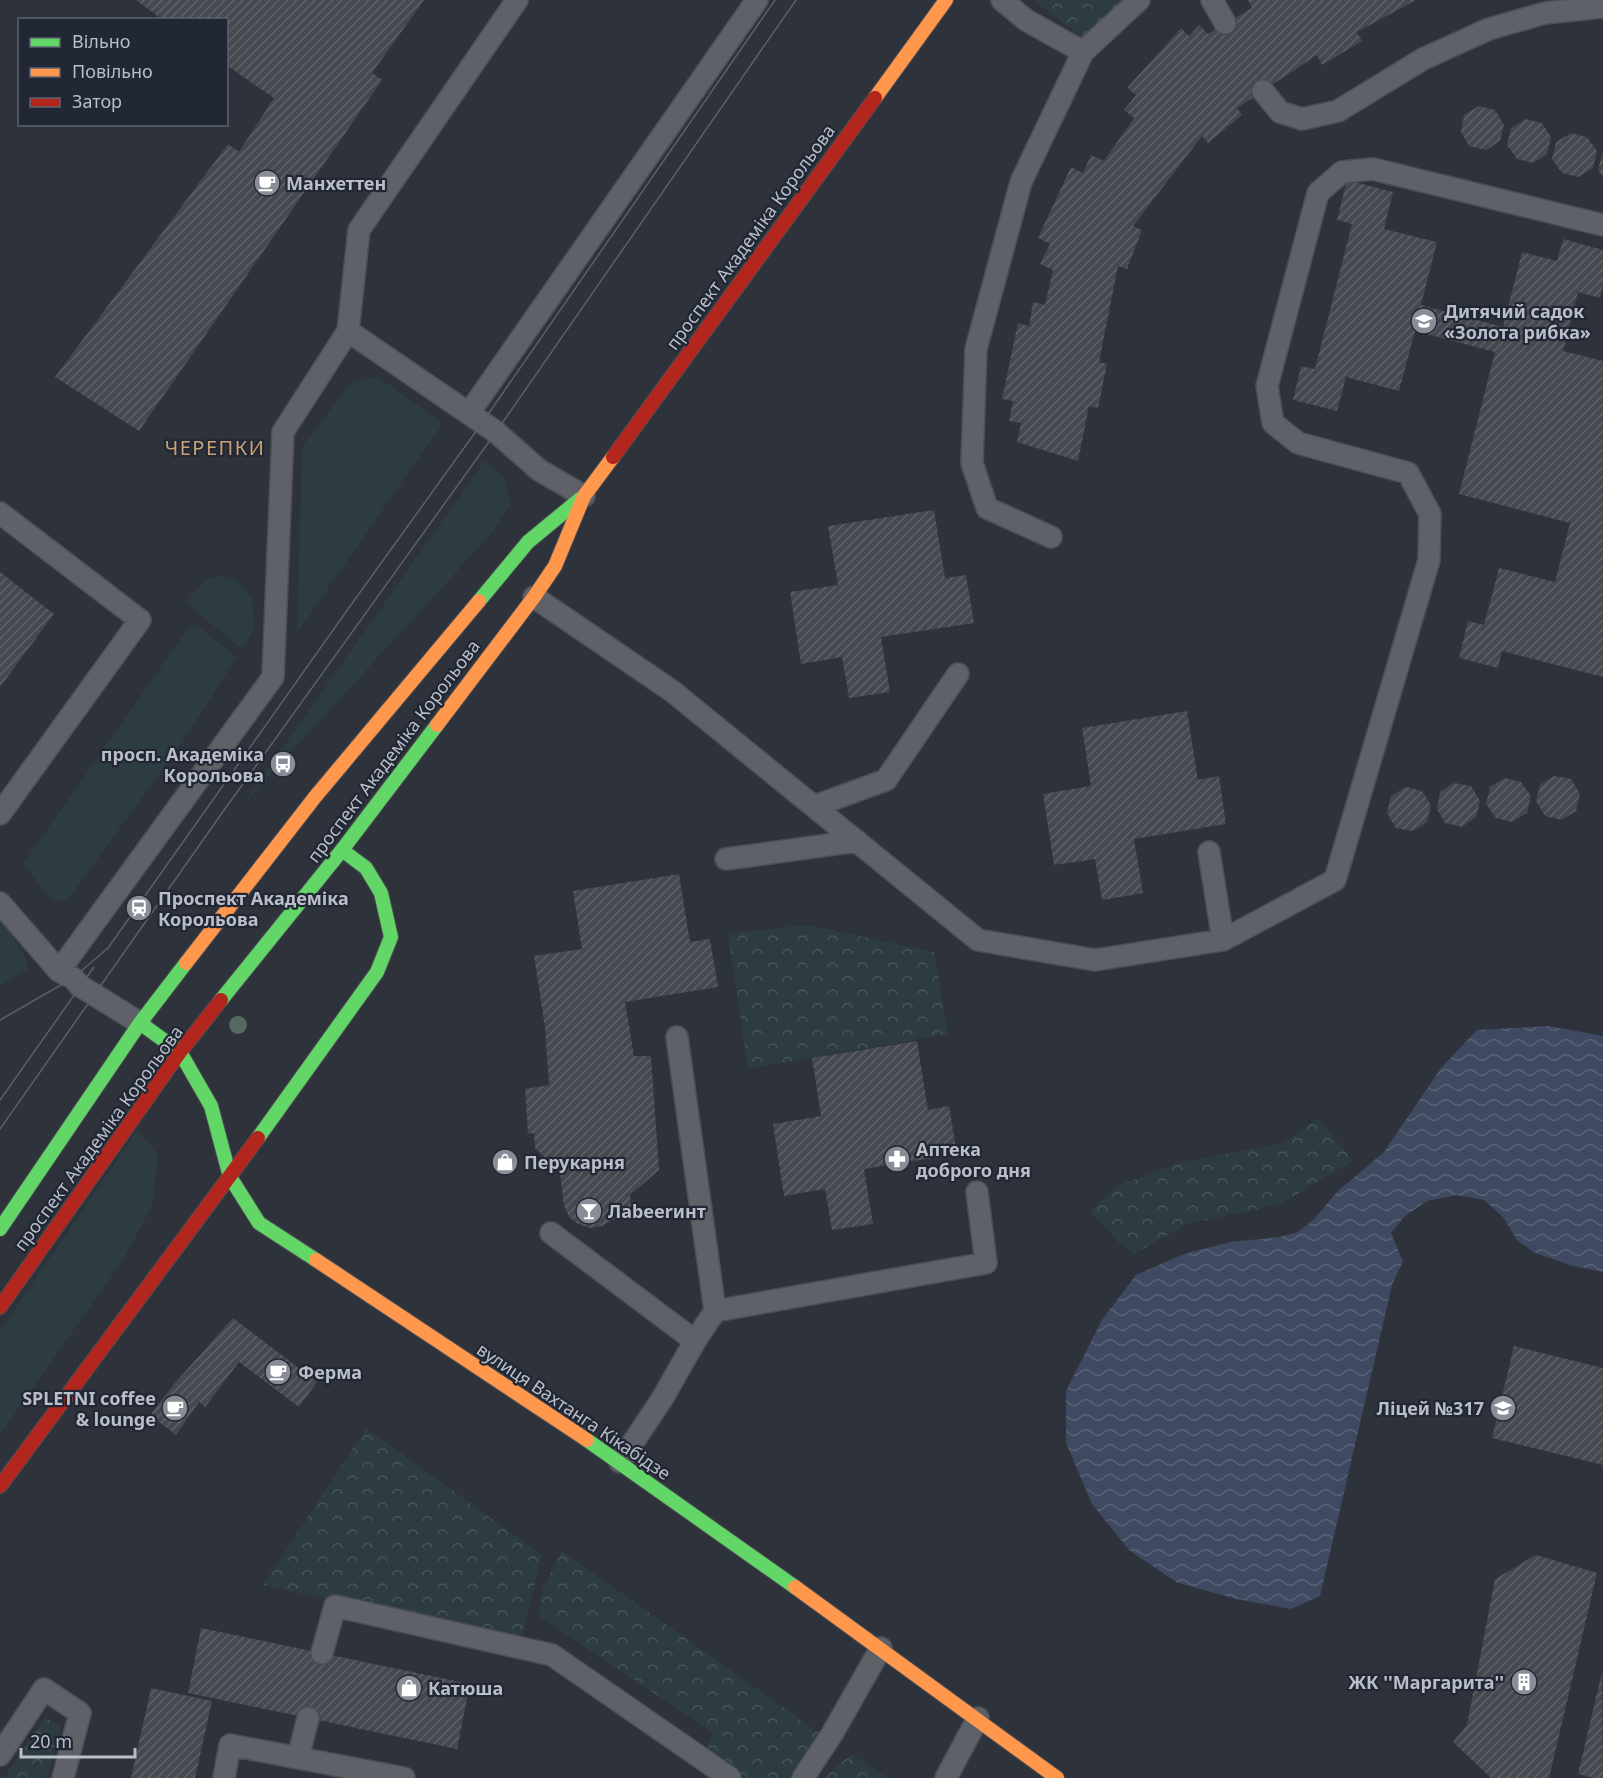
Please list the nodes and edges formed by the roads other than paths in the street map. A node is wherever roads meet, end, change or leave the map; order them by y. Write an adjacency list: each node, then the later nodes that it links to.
1 (517, 0): 12 (lane)
2 (757, 0): 13 (lane)
3 (946, 0): 14 (main road, проспект Академіка Корольова)
4 (1002, 0): 9 (lane)
5 (1139, 0): 9 (lane)
6 (1212, 0): 8 (lane)
7 (1603, 7): 10 (lane)
8 (1225, 23)
9 (1083, 52): 16 (lane)
10 (1263, 91)
11 (1603, 225): 26 (lane)
12 (348, 331): 13 (lane); 27 (lane)
13 (469, 413): 14 (lane)
14 (584, 496): 17 (main road, проспект Академіка Корольова); 28 (main road, проспект Академіка Корольова)
15 (0, 513): 20 (lane)
16 (1051, 537)
17 (534, 597): 19 (lane); 22 (main road, проспект Академіка Корольова)
18 (958, 674): 19 (lane)
19 (815, 806): 21 (lane)
20 (0, 814)
21 (857, 841): 24 (lane); 26 (lane)
22 (342, 849): 30 (main road, проспект Академіка Корольова); 31 (main road)
23 (1209, 852): 26 (lane)
24 (726, 858)
25 (0, 903): 27 (lane)
26 (1223, 940)
27 (59, 971): 28 (lane)
28 (140, 1023): 30 (main road, вулиця Вахтанга Кікабідзе); 33 (main road, проспект Академіка Корольова)
29 (677, 1037): 36 (lane)
30 (180, 1052): 31 (main road, вулиця Вахтанга Кікабідзе); 35 (main road, проспект Академіка Корольова)
31 (230, 1177): 38 (main road, вулиця Вахтанга Кікабідзе); 39 (main road)
32 (977, 1192): 36 (lane)
33 (0, 1229)
34 (551, 1233): 37 (lane)
35 (0, 1307)
36 (715, 1311): 37 (lane)
37 (695, 1341): 38 (lane)
38 (620, 1462): 40 (main road, вулиця Вахтанга Кікабідзе)
39 (0, 1486)
40 (881, 1648): 43 (main road, вулиця Вахтанга Кікабідзе); 50 (lane)
41 (322, 1653): 49 (lane)
42 (308, 1718): 45 (lane)
43 (978, 1718): 51 (lane); 52 (main road, вулиця Вахтанга Кікабідзе)
44 (0, 1755): 46 (lane)
45 (298, 1758): 47 (lane); 48 (lane)
46 (63, 1778)
47 (224, 1778)
48 (404, 1778)
49 (730, 1778)
50 (803, 1778)
51 (946, 1778)
52 (1057, 1778)

